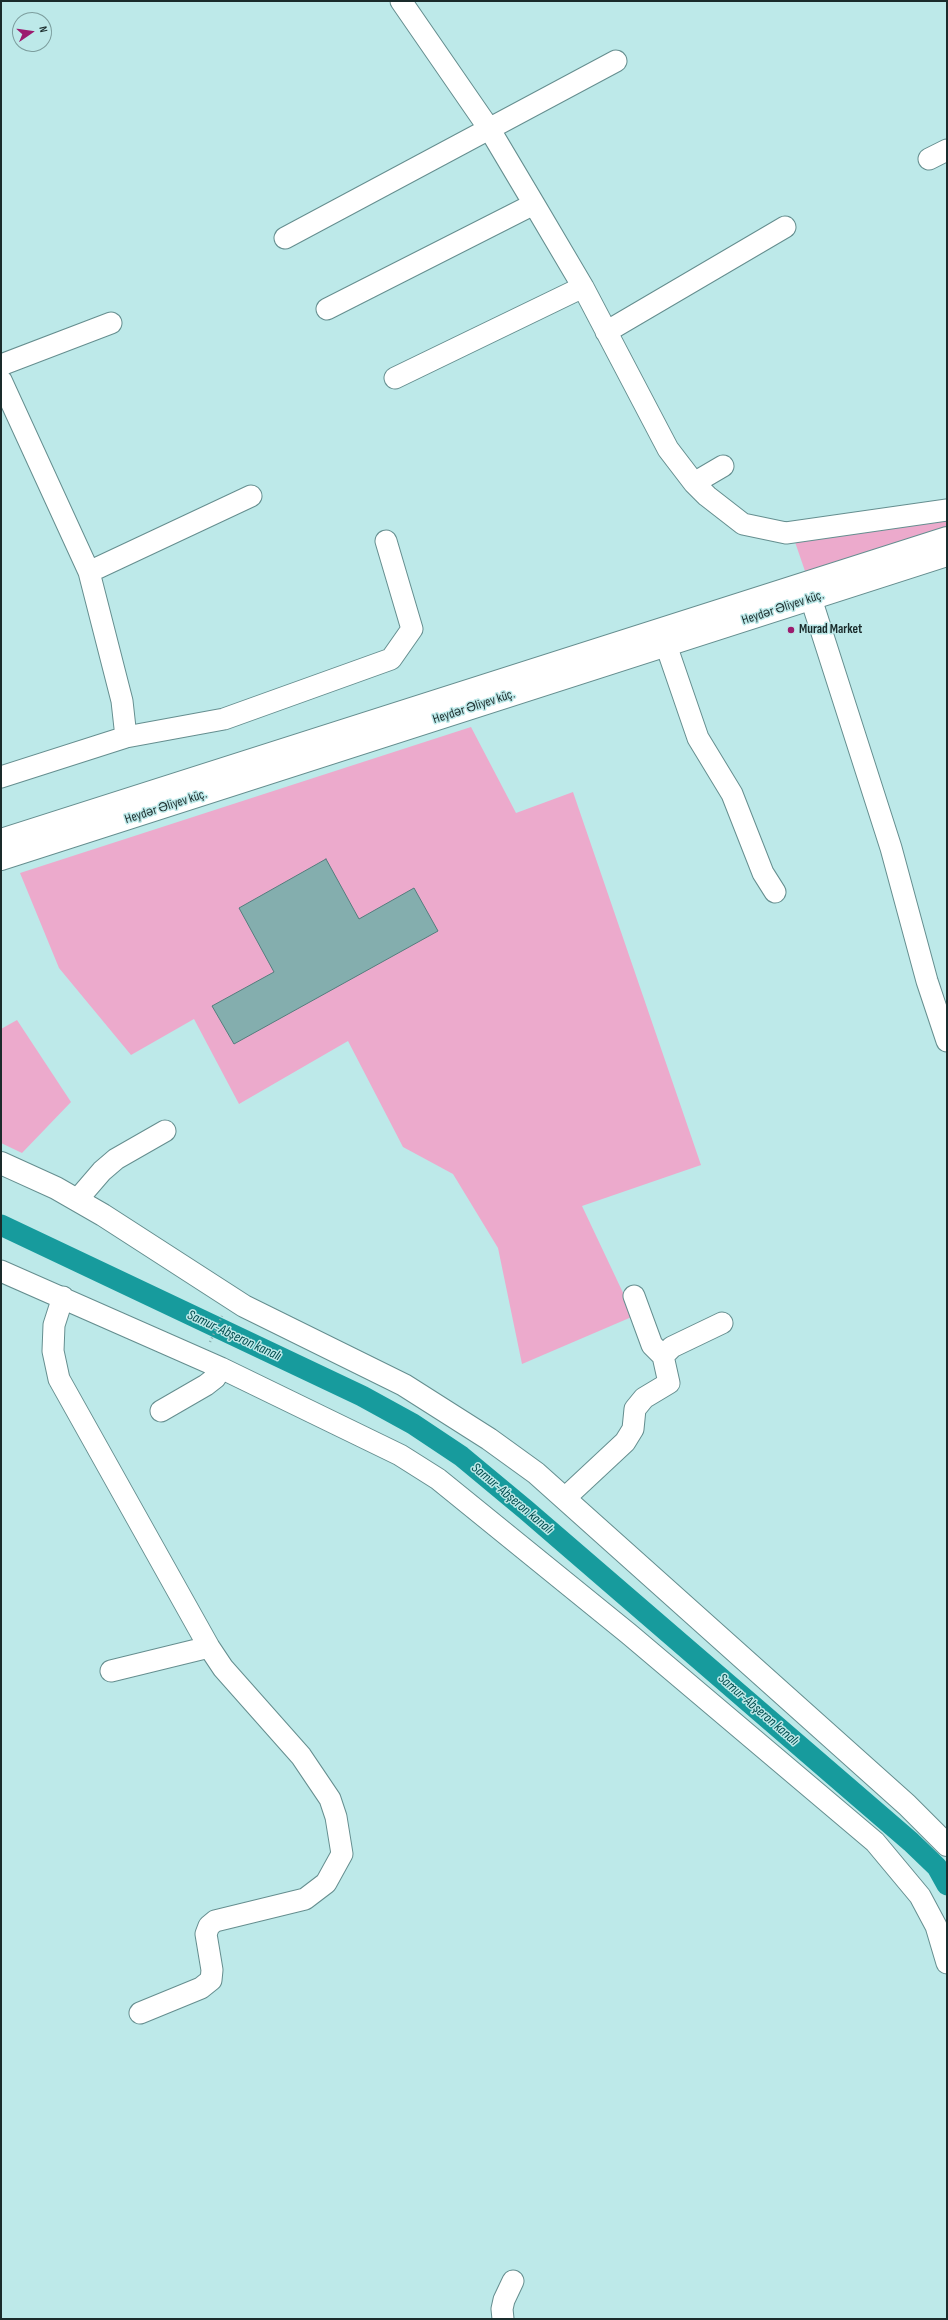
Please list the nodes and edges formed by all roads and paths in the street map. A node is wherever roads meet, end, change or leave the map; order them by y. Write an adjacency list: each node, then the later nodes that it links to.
1 (401, 1): 3 (street)
2 (616, 60): 3 (street)
3 (490, 130): 4 (street); 6 (street)
4 (534, 204): 7 (street); 8 (street)
5 (785, 227): 10 (street)
6 (285, 238)
7 (583, 287): 10 (street); 12 (street)
8 (327, 309)
9 (111, 323): 11 (street)
10 (606, 332): 15 (street)
11 (1, 365)
12 (395, 378)
13 (1, 380): 21 (street)
14 (723, 466): 15 (street)
15 (694, 483): 17 (street)
16 (251, 496): 21 (street)
17 (947, 510)
18 (947, 538): 22 (main road, Heydər Əliyev küç.)
19 (386, 541): 24 (street)
20 (947, 555): 22 (main road, Heydər Əliyev küç.)
21 (89, 572): 24 (street)
22 (809, 591): 23 (main road, Heydər Əliyev küç.); 26 (main road, Heydər Əliyev küç.); 29 (street)
23 (666, 645): 27 (main road, Heydər Əliyev küç.); 28 (street)
24 (126, 737): 25 (street)
25 (1, 777)
26 (1, 840)
27 (1, 859)
28 (775, 892)
29 (947, 1041)
30 (165, 1131): 32 (street)
31 (1, 1163): 32 (main road)
32 (77, 1200): 42 (main road)
33 (1, 1271): 35 (street)
34 (634, 1296): 39 (street)
35 (63, 1297): 40 (street); 43 (street)
36 (222, 1314): 38 (path)
37 (722, 1323): 39 (street)
38 (208, 1345)
39 (663, 1356): 42 (street)
40 (221, 1368): 41 (street); 46 (street)
41 (161, 1411)
42 (565, 1498): 45 (main road)
43 (210, 1647): 44 (street); 47 (street)
44 (111, 1671)
45 (947, 1845)
46 (947, 1962)
47 (140, 2013)
48 (513, 2281): 49 (street)
49 (504, 2319)

